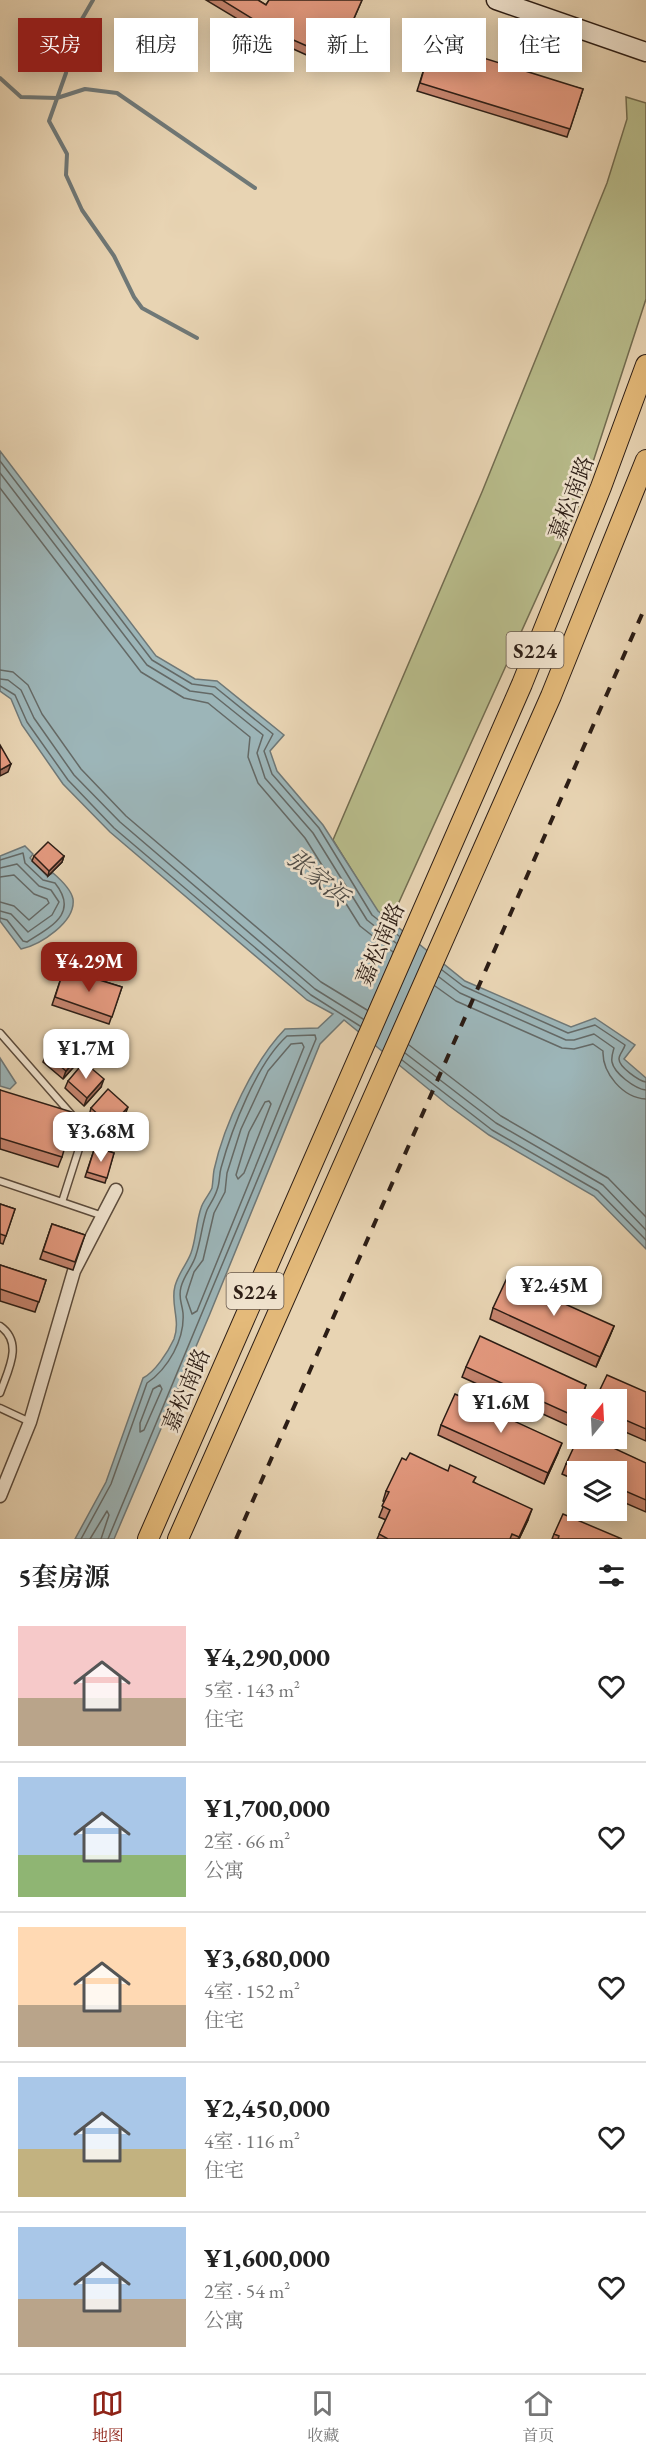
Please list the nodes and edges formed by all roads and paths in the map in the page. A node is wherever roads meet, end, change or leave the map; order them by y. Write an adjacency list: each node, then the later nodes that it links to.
1 (496, 0): 2 (main road)
2 (523, 5): 3 (main road)
3 (646, 52)
4 (646, 365): 16 (main road, 嘉松南路 / S224)
5 (646, 460): 17 (main road, S224)
6 (0, 1033): 9 (lane)
7 (0, 1181): 9 (lane)
8 (116, 1190): 10 (street)
9 (62, 1202): 10 (lane)
10 (103, 1216): 14 (street)
11 (0, 1326): 12 (lane)
12 (0, 1393)
13 (0, 1408): 14 (lane)
14 (30, 1422): 15 (street)
15 (0, 1496)
16 (148, 1539)
17 (178, 1539)

